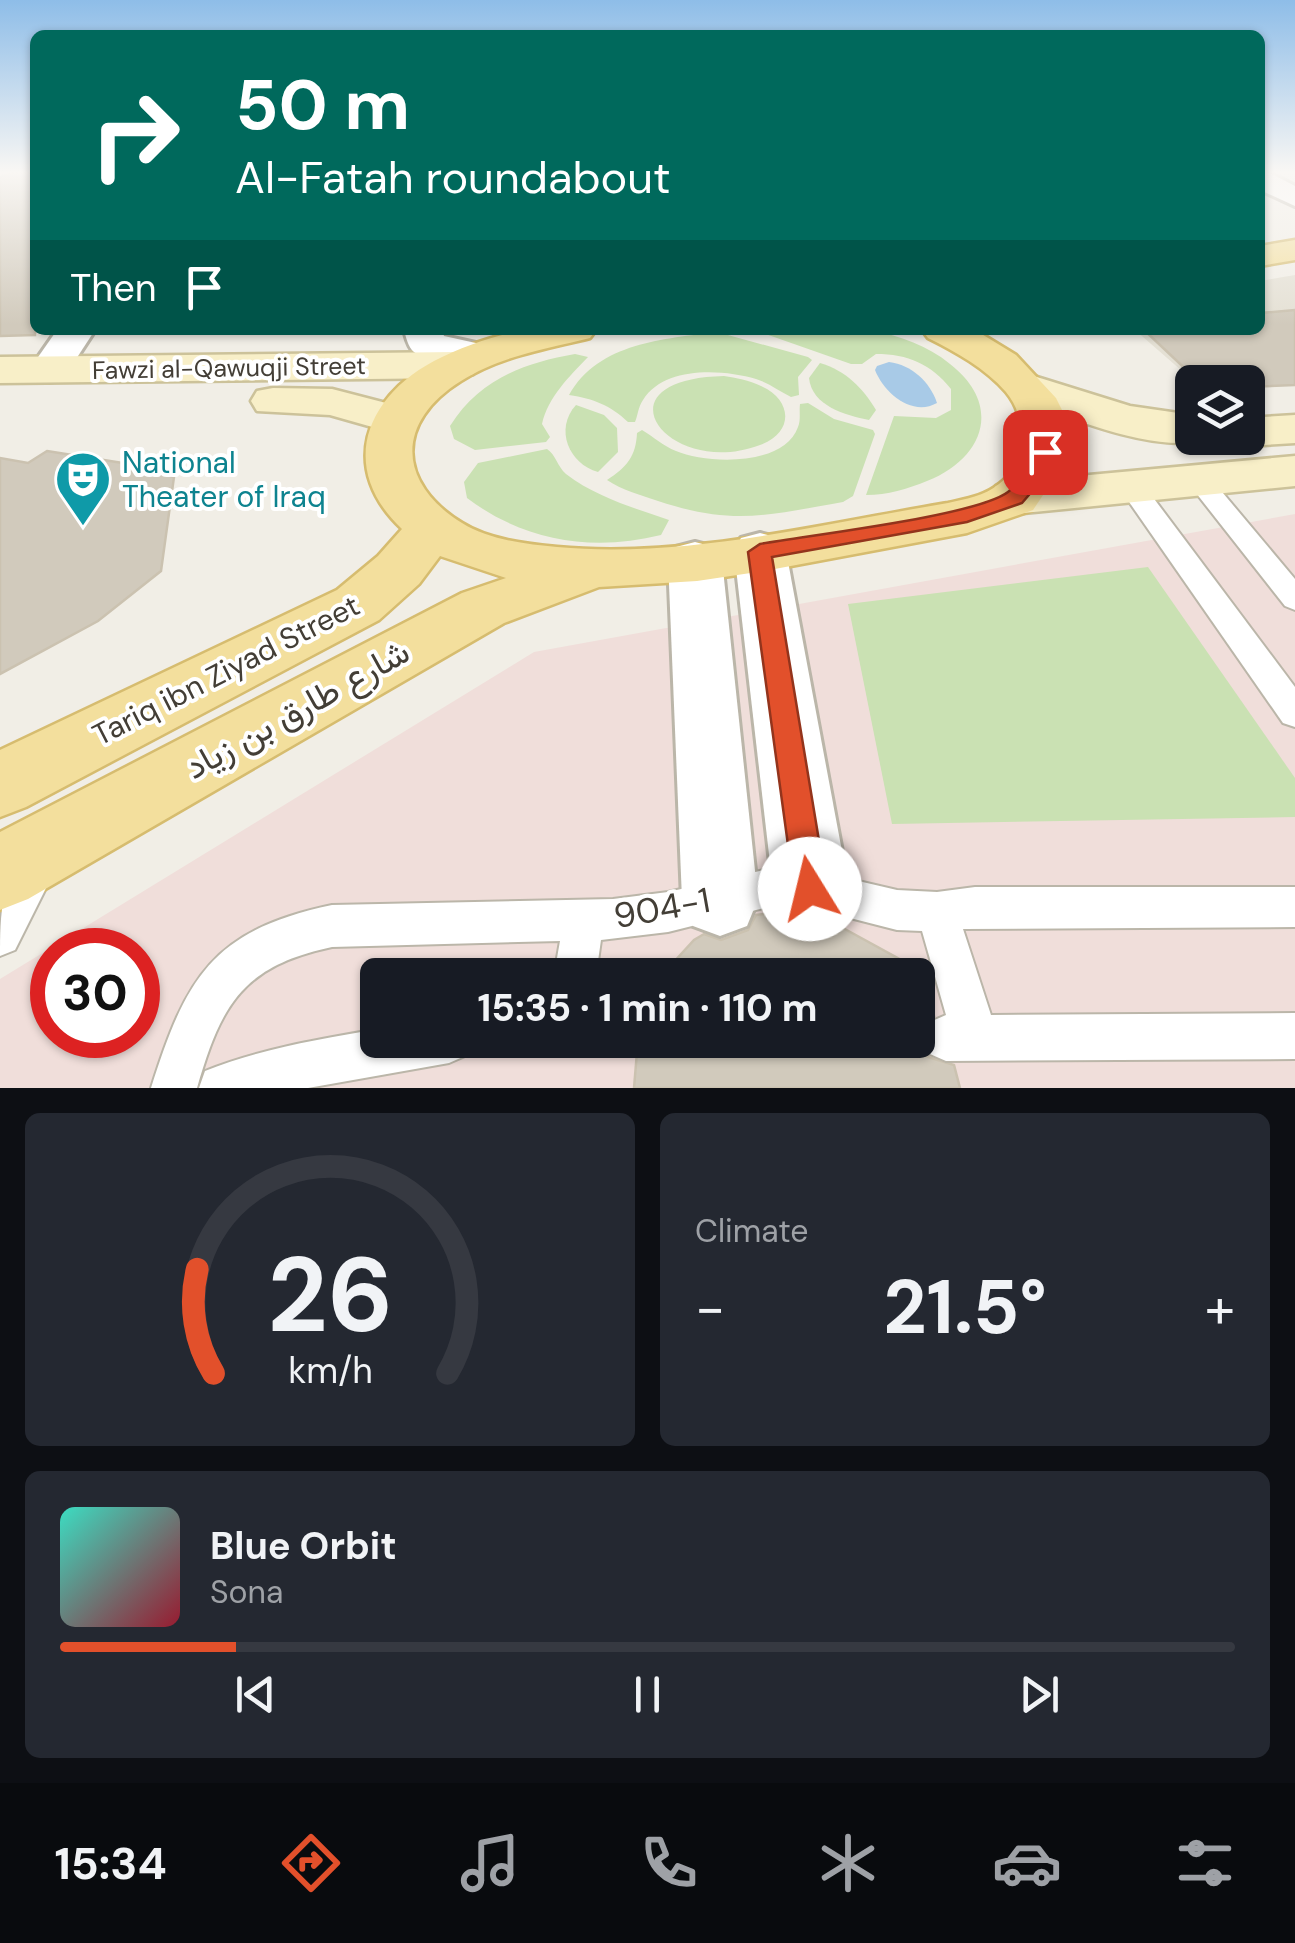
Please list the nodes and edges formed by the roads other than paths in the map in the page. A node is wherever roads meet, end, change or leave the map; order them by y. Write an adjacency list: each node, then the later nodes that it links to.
1 (1295, 228): 2 (main road)
2 (1265, 233)
3 (1295, 250): 4 (main road)
4 (1265, 255)
5 (73, 335): 11 (street)
6 (425, 335): 9 (street)
7 (558, 335): 9 (main road)
8 (970, 336): 12 (main road)
9 (469, 360): 11 (street, Fawzi al-Qawuqji Street); 14 (main road)
10 (0, 370): 11 (street, Fawzi al-Qawuqji Street)
11 (49, 370)
12 (1024, 386): 15 (street); 21 (main road)
13 (0, 402): 14 (street, Fawzi al-Qawuqji Street)
14 (397, 420): 22 (main road)
15 (1175, 428)
16 (1295, 429): 17 (street)
17 (1265, 431)
18 (1295, 472): 19 (street)
19 (1198, 479): 20 (street); 26 (lane)
20 (1132, 486): 21 (street); 27 (lane)
21 (1014, 498): 23 (main road)
22 (430, 528): 25 (main road); 28 (main road, Tariq ibn Ziyad Street)
23 (760, 552): 24 (main road); 30 (street)
24 (695, 560): 25 (main road); 31 (street)
25 (604, 568): 29 (main road, شارع طارق بن زياد)
26 (1295, 598)
27 (1295, 713)
28 (0, 785)
29 (24, 860): 35 (lane)
30 (810, 889): 31 (lane, 904-1); 33 (lane, 904-1)
31 (720, 898): 34 (lane, 904-1)
32 (1295, 907): 33 (lane, 904-1)
33 (937, 912): 37 (lane)
34 (584, 920): 36 (lane); 39 (lane, 904-1)
35 (0, 935)
36 (578, 958)
37 (1295, 1036)
38 (360, 1055): 40 (lane)
39 (174, 1088)
40 (222, 1088)

